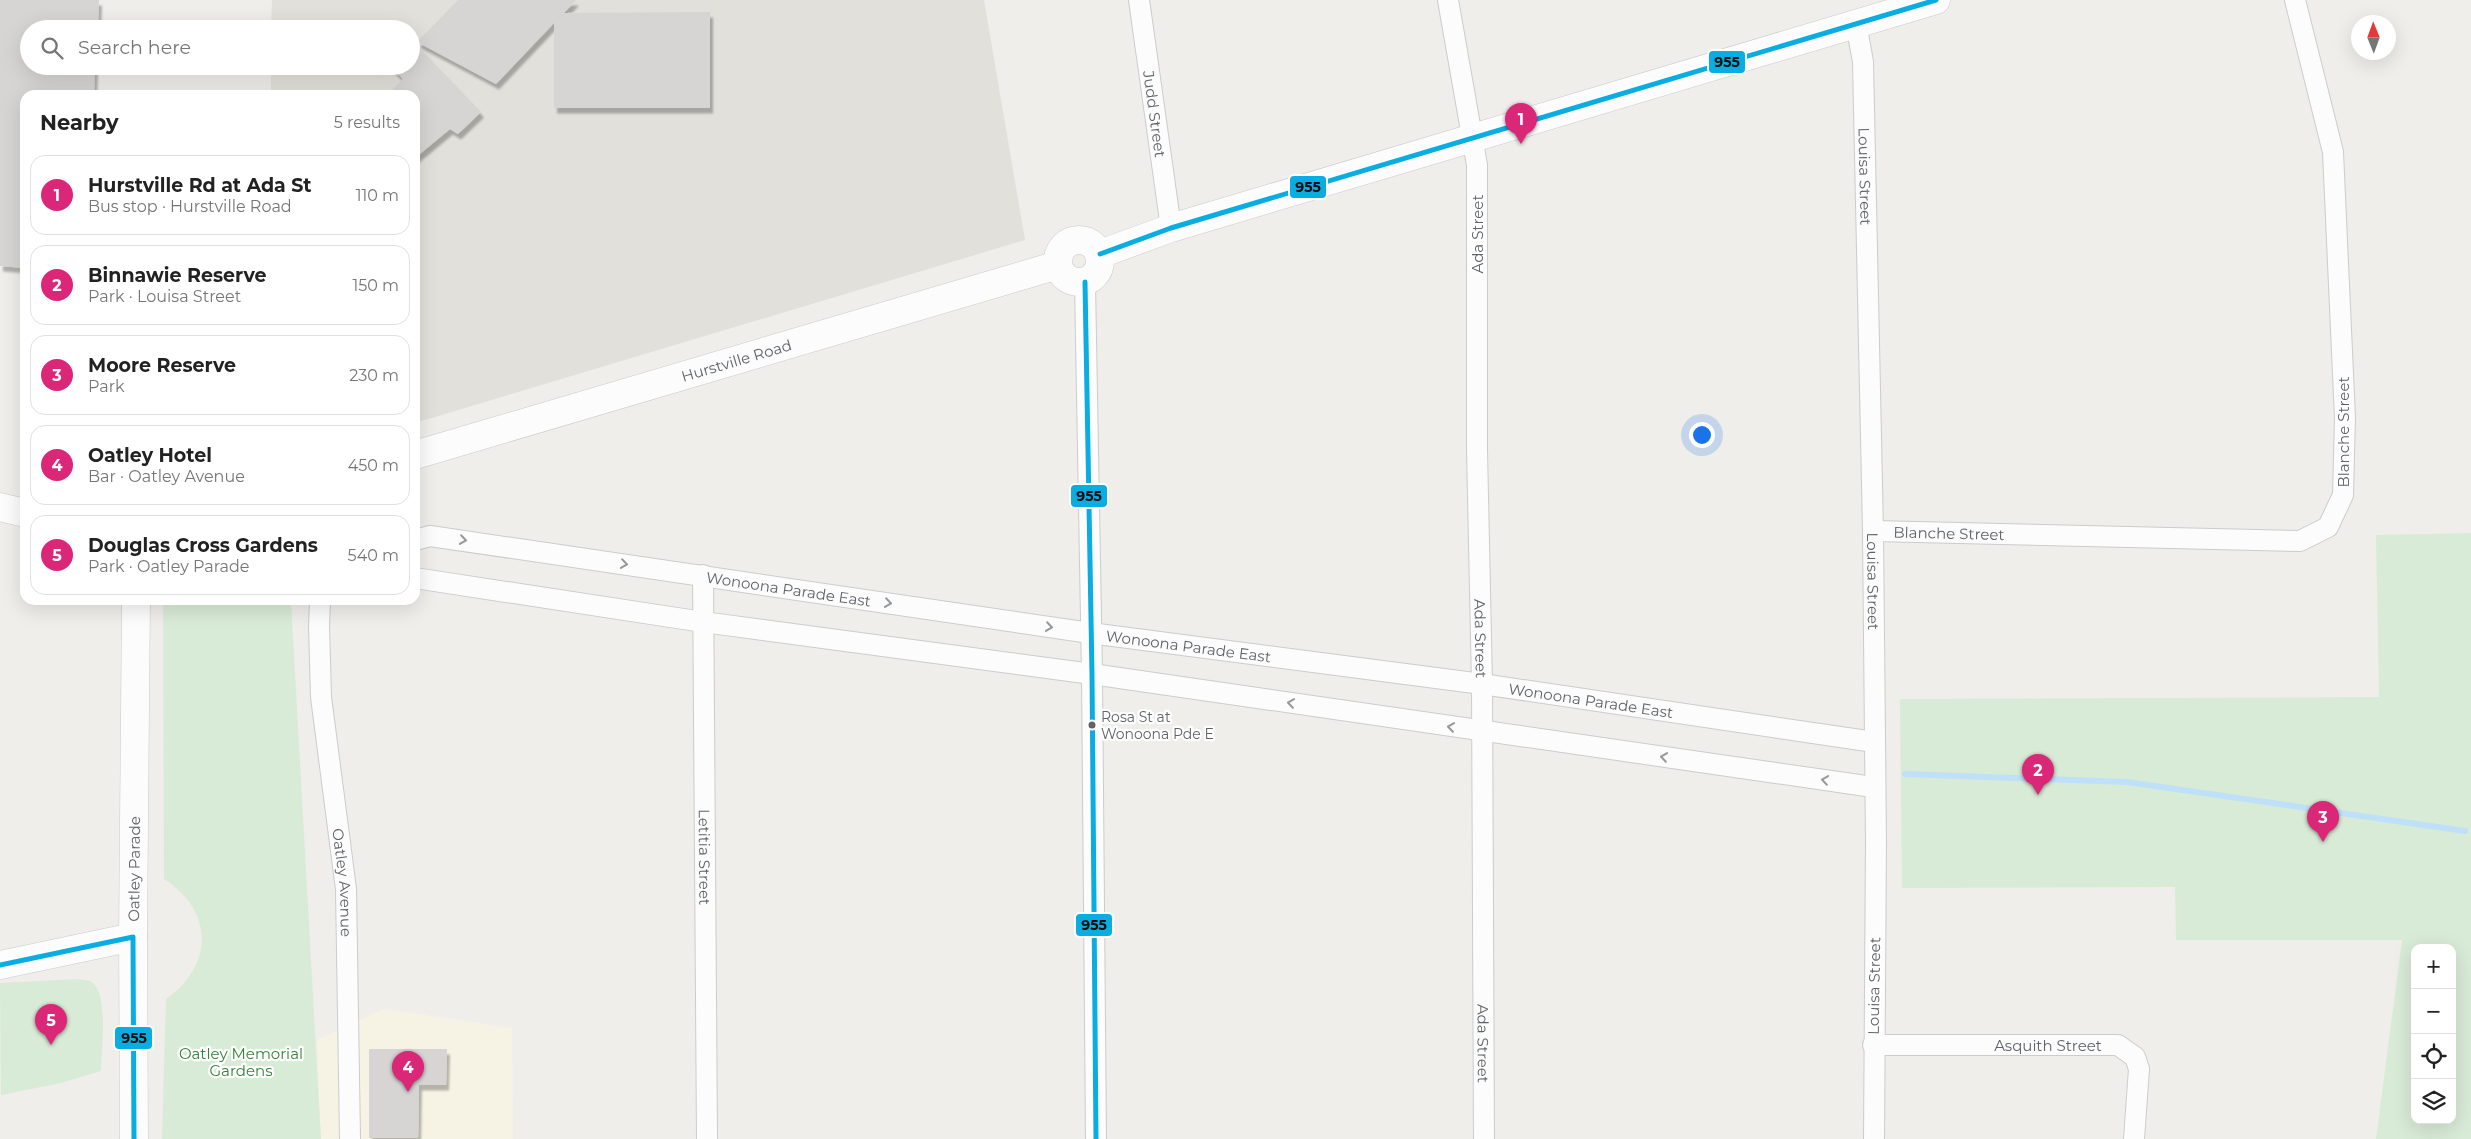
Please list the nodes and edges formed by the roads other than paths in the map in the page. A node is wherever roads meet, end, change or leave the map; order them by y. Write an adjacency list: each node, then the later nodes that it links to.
1 (1139, 0): 7 (street, Judd Street)
2 (1448, 0): 6 (street, Ada Street)
3 (1936, 0): 5 (main road)
4 (2295, 0): 14 (street, Blanche Street)
5 (1856, 23): 6 (main road); 14 (street, Louisa Street)
6 (1471, 139): 7 (main road); 23 (street, Ada Street)
7 (1171, 228): 8 (main road)
8 (1100, 254): 9 (main road); 10 (main road)
9 (1058, 265): 10 (main road); 11 (main road, Hurstville Road)
10 (1085, 282): 21 (street)
11 (420, 453)
12 (0, 507): 13 (main road)
13 (20, 512)
14 (1873, 531): 25 (street, Louisa Street)
15 (420, 539): 16 (street, Wonoona Parade East, one-way to 16)
16 (703, 576): 20 (street, Letitia Street); 21 (street, Wonoona Parade East, one-way to 21)
17 (420, 579): 20 (street)
18 (136, 605): 27 (main road, Oatley Parade)
19 (320, 605): 31 (street, Oatley Avenue)
20 (703, 622): 22 (street); 32 (street, Letitia Street)
21 (1090, 633): 22 (street); 23 (street, Wonoona Parade East)
22 (1092, 674): 24 (street, one-way to 22); 33 (street)
23 (1482, 684): 24 (street, Ada Street); 25 (street, Wonoona Parade East)
24 (1482, 731): 26 (street, one-way to 24); 34 (street, Ada Street)
25 (1874, 742): 26 (street, Louisa Street)
26 (1873, 787): 29 (street, Louisa Street)
27 (133, 937): 28 (main road); 30 (main road, Oatley Parade)
28 (0, 964)
29 (1873, 1045): 35 (street, Louisa Street); 36 (street, Asquith Street)
30 (134, 1139)
31 (350, 1139)
32 (707, 1139)
33 (1096, 1139)
34 (1484, 1139)
35 (1874, 1139)
36 (2134, 1139)

